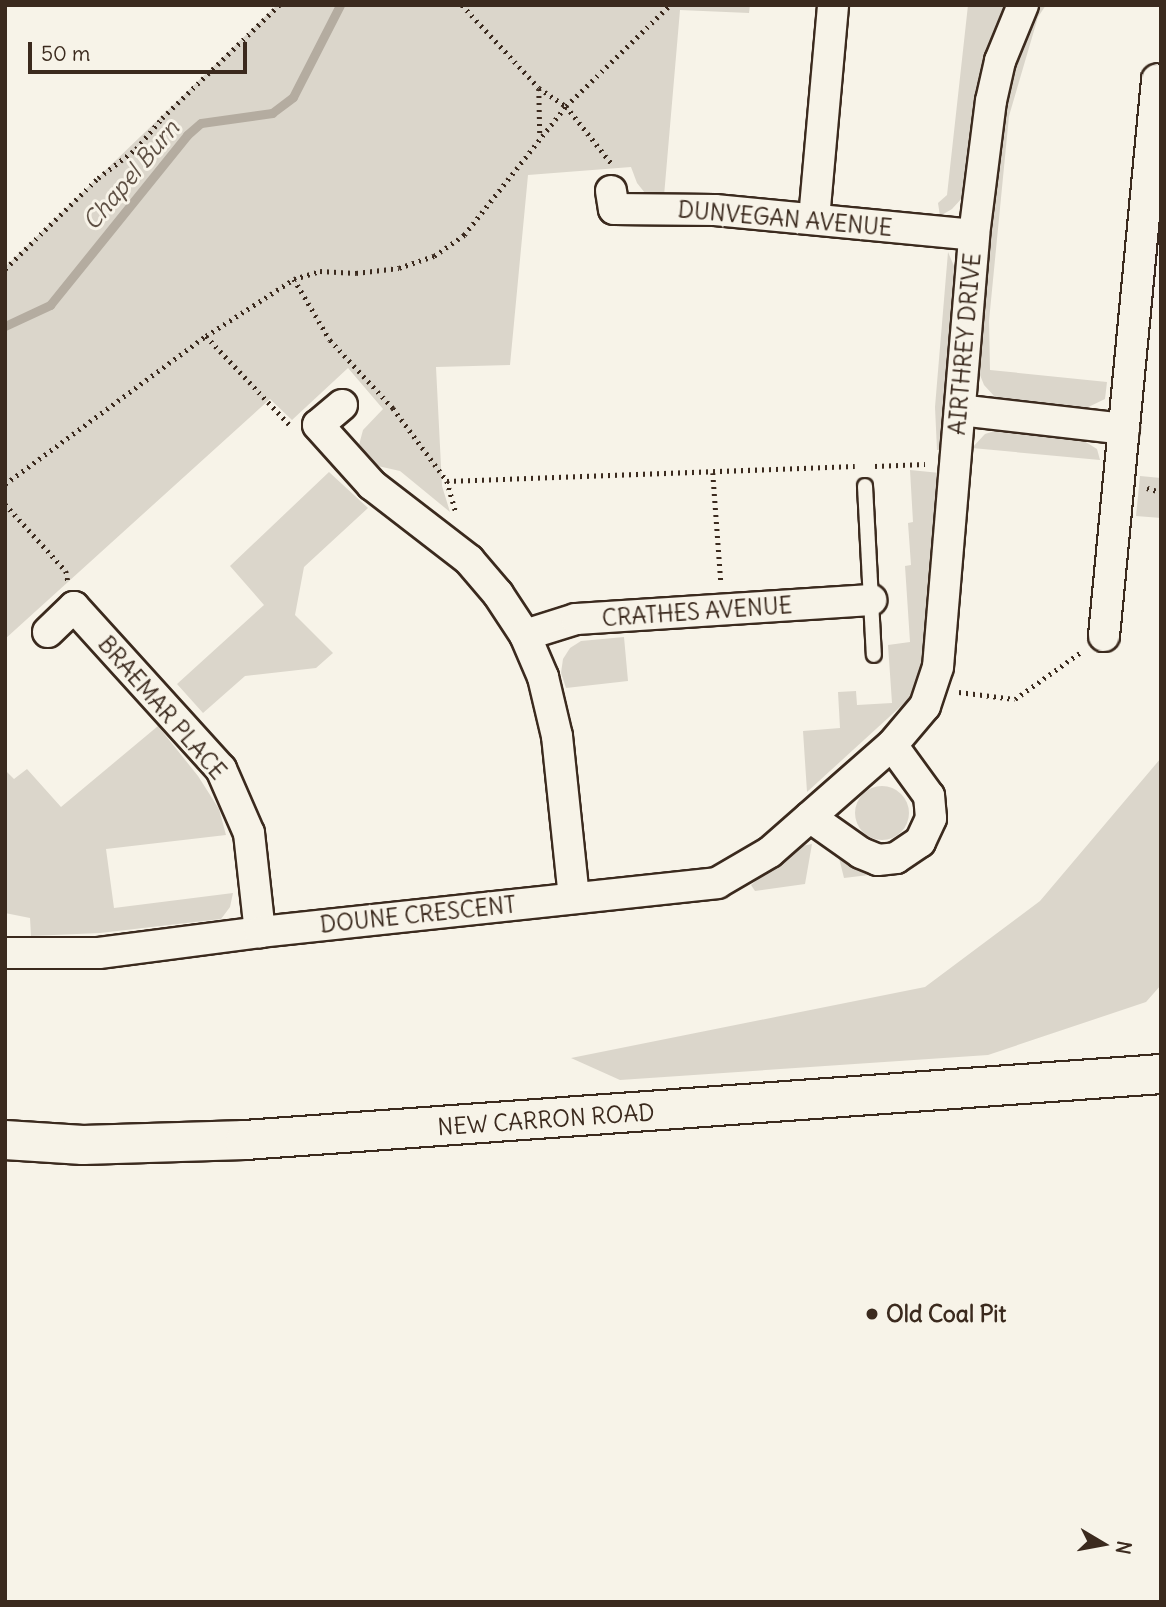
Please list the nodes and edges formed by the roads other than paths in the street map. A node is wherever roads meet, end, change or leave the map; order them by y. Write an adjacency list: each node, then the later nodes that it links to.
1 (834, 5): 5 (street)
2 (1023, 5): 6 (street, AIRTHREY DRIVE)
3 (1157, 80): 9 (street)
4 (611, 191): 5 (street, DUNVEGAN AVENUE)
5 (814, 219): 6 (street, DUNVEGAN AVENUE)
6 (974, 235): 8 (street, AIRTHREY DRIVE)
7 (342, 405): 13 (street)
8 (960, 410): 9 (street); 16 (street, AIRTHREY DRIVE)
9 (1124, 429): 14 (street)
10 (865, 486): 11 (lane)
11 (872, 600): 13 (street, CRATHES AVENUE); 15 (lane)
12 (48, 632): 20 (street, BRAEMAR PLACE)
13 (525, 635): 19 (street)
14 (1104, 636)
15 (874, 655)
16 (933, 688): 17 (street, DOUNE CRESCENT)
17 (892, 745): 18 (street, DOUNE CRESCENT); 18 (street)
18 (810, 817): 19 (street, DOUNE CRESCENT)
19 (574, 898): 20 (street, DOUNE CRESCENT)
20 (260, 932): 21 (street, DOUNE CRESCENT)
21 (5, 953)
22 (1161, 1057): 24 (main road, NEW CARRON ROAD)
23 (1161, 1074): 24 (main road, NEW CARRON ROAD)
24 (1086, 1080): 25 (main road, NEW CARRON ROAD)
25 (5, 1140)

